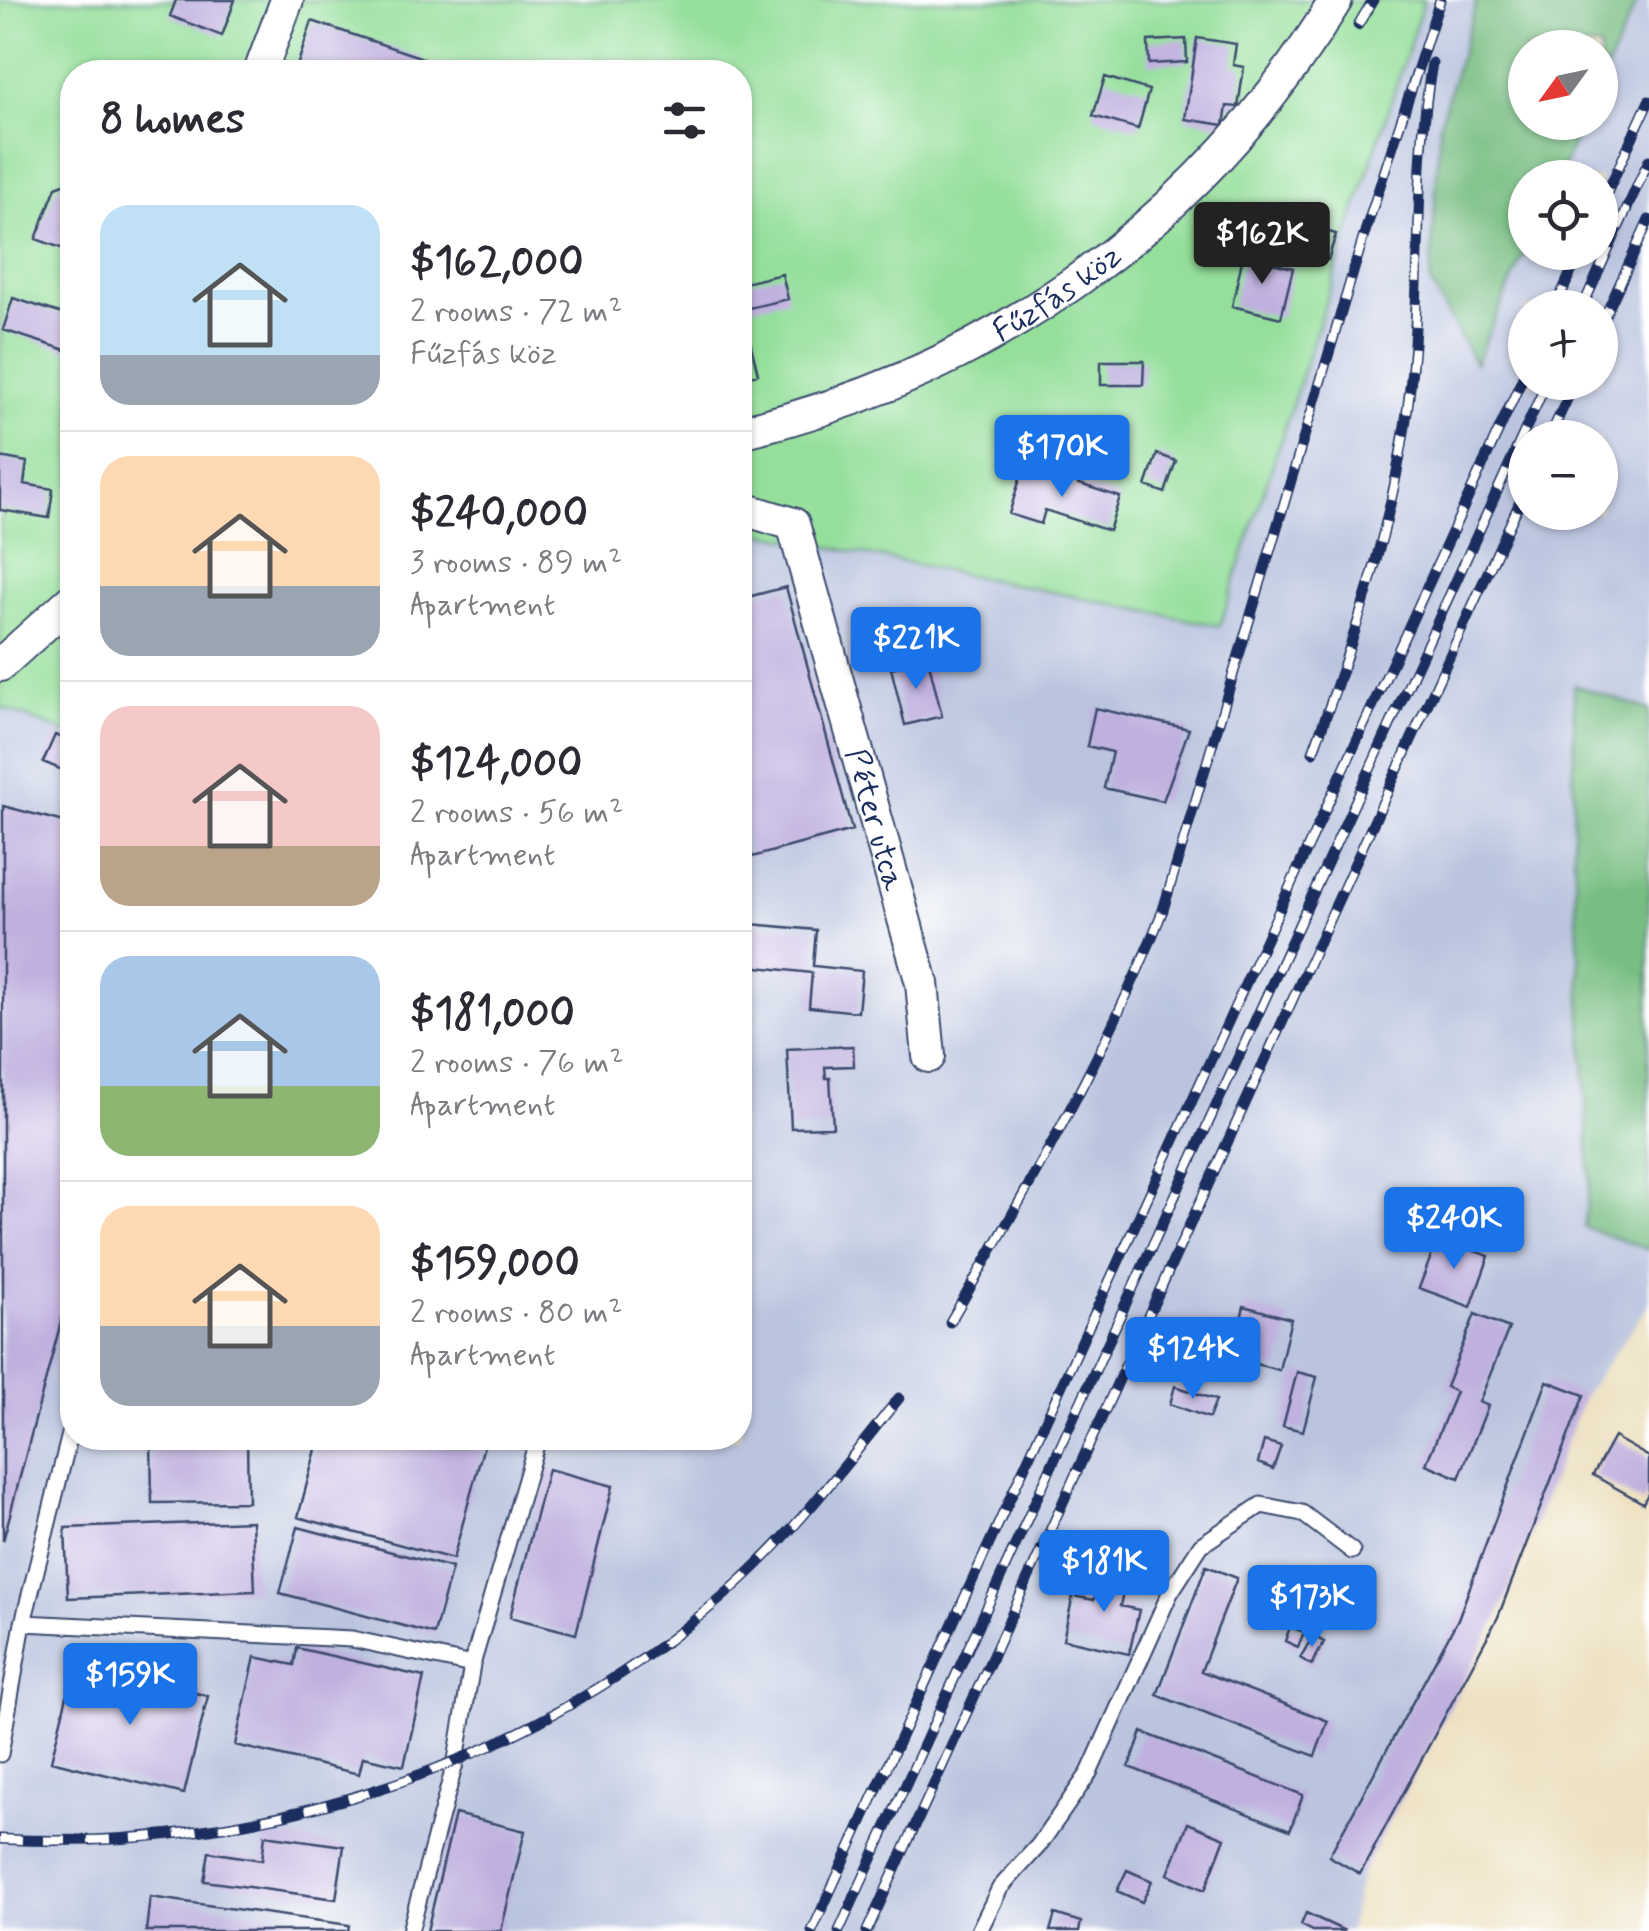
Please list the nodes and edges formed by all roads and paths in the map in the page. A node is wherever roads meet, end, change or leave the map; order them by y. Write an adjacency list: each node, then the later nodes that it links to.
1 (287, 0): 3 (street)
2 (1336, 0): 4 (street, Fűzfás köz)
3 (264, 60)
4 (752, 429)
5 (752, 512): 8 (street, Péter utca)
6 (60, 611): 7 (street)
7 (0, 665)
8 (928, 1056)
9 (66, 1450): 12 (lane)
10 (535, 1450): 13 (lane)
11 (1352, 1551): 16 (lane)
12 (23, 1623): 13 (lane); 14 (lane)
13 (472, 1665): 15 (lane)
14 (0, 1754)
15 (410, 1931)
16 (979, 1931)

